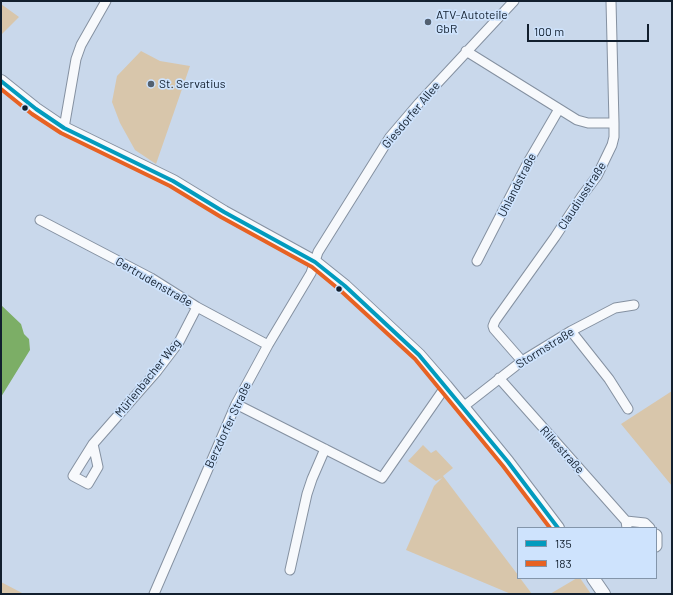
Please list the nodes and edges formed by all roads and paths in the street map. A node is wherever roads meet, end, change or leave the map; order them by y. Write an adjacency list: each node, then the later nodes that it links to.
1 (106, 1): 8 (street)
2 (514, 1): 4 (street, Giesdorfer Allee)
3 (610, 1): 7 (street, Claudiusstraße)
4 (466, 51): 6 (street); 11 (street, Giesdorfer Allee)
5 (1, 81): 8 (street)
6 (559, 109): 7 (street); 10 (street, Uhlandstraße)
7 (614, 123): 16 (street, Claudiusstraße)
8 (64, 128): 11 (street)
9 (40, 220): 13 (street, Gertrudenstraße)
10 (477, 261)
11 (315, 262): 15 (street, Berzdorfer Straße); 18 (street)
12 (634, 306): 14 (street, Stormstraße)
13 (197, 307): 15 (street, Gertrudenstraße); 22 (street, Mürlenbacher Weg)
14 (571, 331): 16 (street, Stormstraße); 21 (street)
15 (268, 345): 19 (street, Berzdorfer Straße)
16 (522, 361): 17 (street, Stormstraße)
17 (499, 378): 20 (street, Stormstraße); 24 (street, Rilkestraße)
18 (446, 386): 20 (street); 23 (street)
19 (236, 404): 23 (street); 29 (street, Berzdorfer Straße)
20 (464, 407): 25 (street)
21 (628, 409)
22 (93, 444)
23 (324, 449): 27 (street)
24 (626, 525): 26 (street, Rilkestraße)
25 (557, 527)
26 (649, 527)
27 (290, 570)
28 (594, 579): 30 (street)
29 (154, 594)
30 (604, 594)

